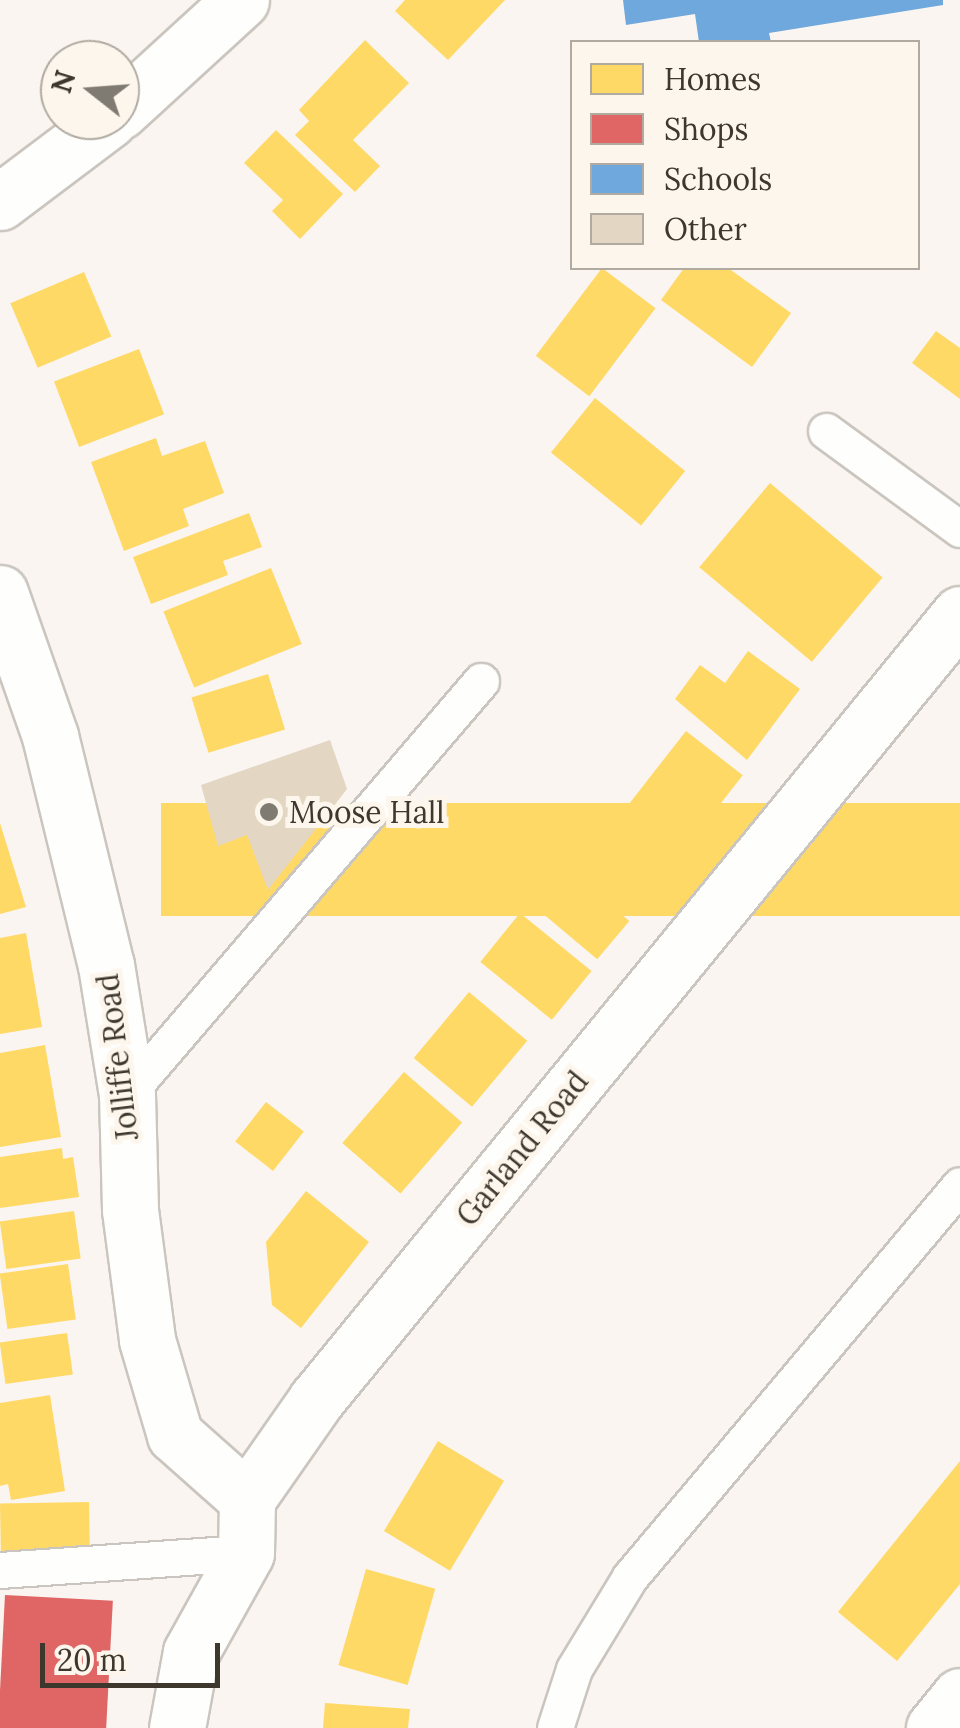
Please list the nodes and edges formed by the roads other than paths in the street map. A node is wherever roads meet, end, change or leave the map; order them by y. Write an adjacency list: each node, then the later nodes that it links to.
1 (241, 0): 2 (street)
2 (140, 93)
3 (82, 140): 4 (street)
4 (0, 202)
5 (826, 430): 6 (lane)
6 (960, 528)
7 (0, 593): 10 (street, Jolliffe Road)
8 (960, 614): 12 (street, Garland Road)
9 (481, 682): 10 (lane)
10 (127, 1094): 12 (street, Jolliffe Road)
11 (960, 1184): 17 (lane)
12 (247, 1499): 13 (street)
13 (246, 1554): 14 (lane); 16 (street)
14 (0, 1570)
15 (960, 1696): 18 (street)
16 (177, 1728)
17 (555, 1728)
18 (934, 1728)

